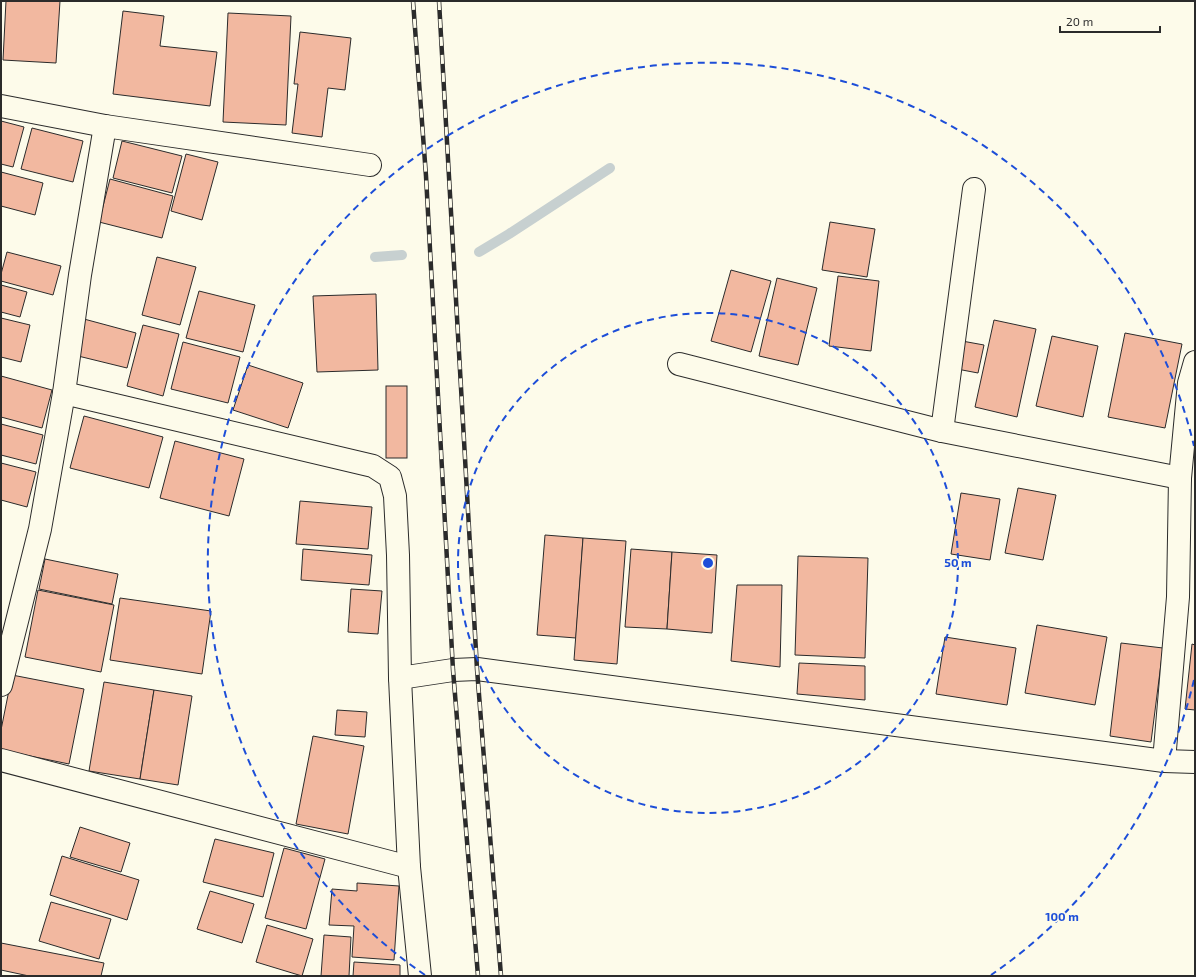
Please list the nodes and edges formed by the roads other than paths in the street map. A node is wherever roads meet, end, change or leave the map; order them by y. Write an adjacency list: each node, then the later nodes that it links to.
1 (1, 106): 2 (street)
2 (105, 126): 3 (street); 7 (street)
3 (370, 165)
4 (974, 189): 8 (street)
5 (1195, 362): 9 (street)
6 (679, 364): 8 (street)
7 (64, 393): 11 (street); 12 (street)
8 (942, 431): 9 (street)
9 (1180, 478): 10 (street)
10 (1186, 598): 14 (street)
11 (400, 678): 14 (street); 16 (street)
12 (1, 684)
13 (1, 760): 16 (street)
14 (1164, 761): 15 (street)
15 (1195, 762)
16 (409, 867): 17 (street)
17 (420, 976)

